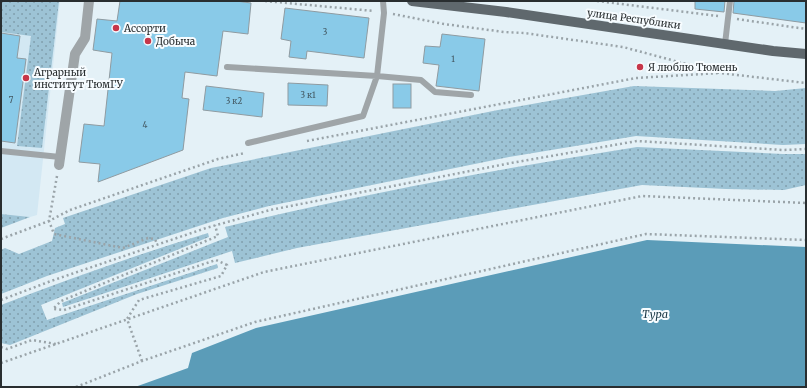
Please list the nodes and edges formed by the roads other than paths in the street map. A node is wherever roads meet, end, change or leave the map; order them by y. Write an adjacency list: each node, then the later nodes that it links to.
1 (89, 1): 12 (street)
2 (383, 1): 8 (lane)
3 (412, 1): 5 (main road, улица Республики)
4 (730, 1): 5 (lane)
5 (725, 44): 6 (main road, улица Республики)
6 (806, 54)
7 (227, 66): 8 (lane)
8 (377, 76): 9 (lane); 10 (lane)
9 (471, 95)
10 (248, 143)
11 (1, 151): 12 (lane)
12 (60, 161)

